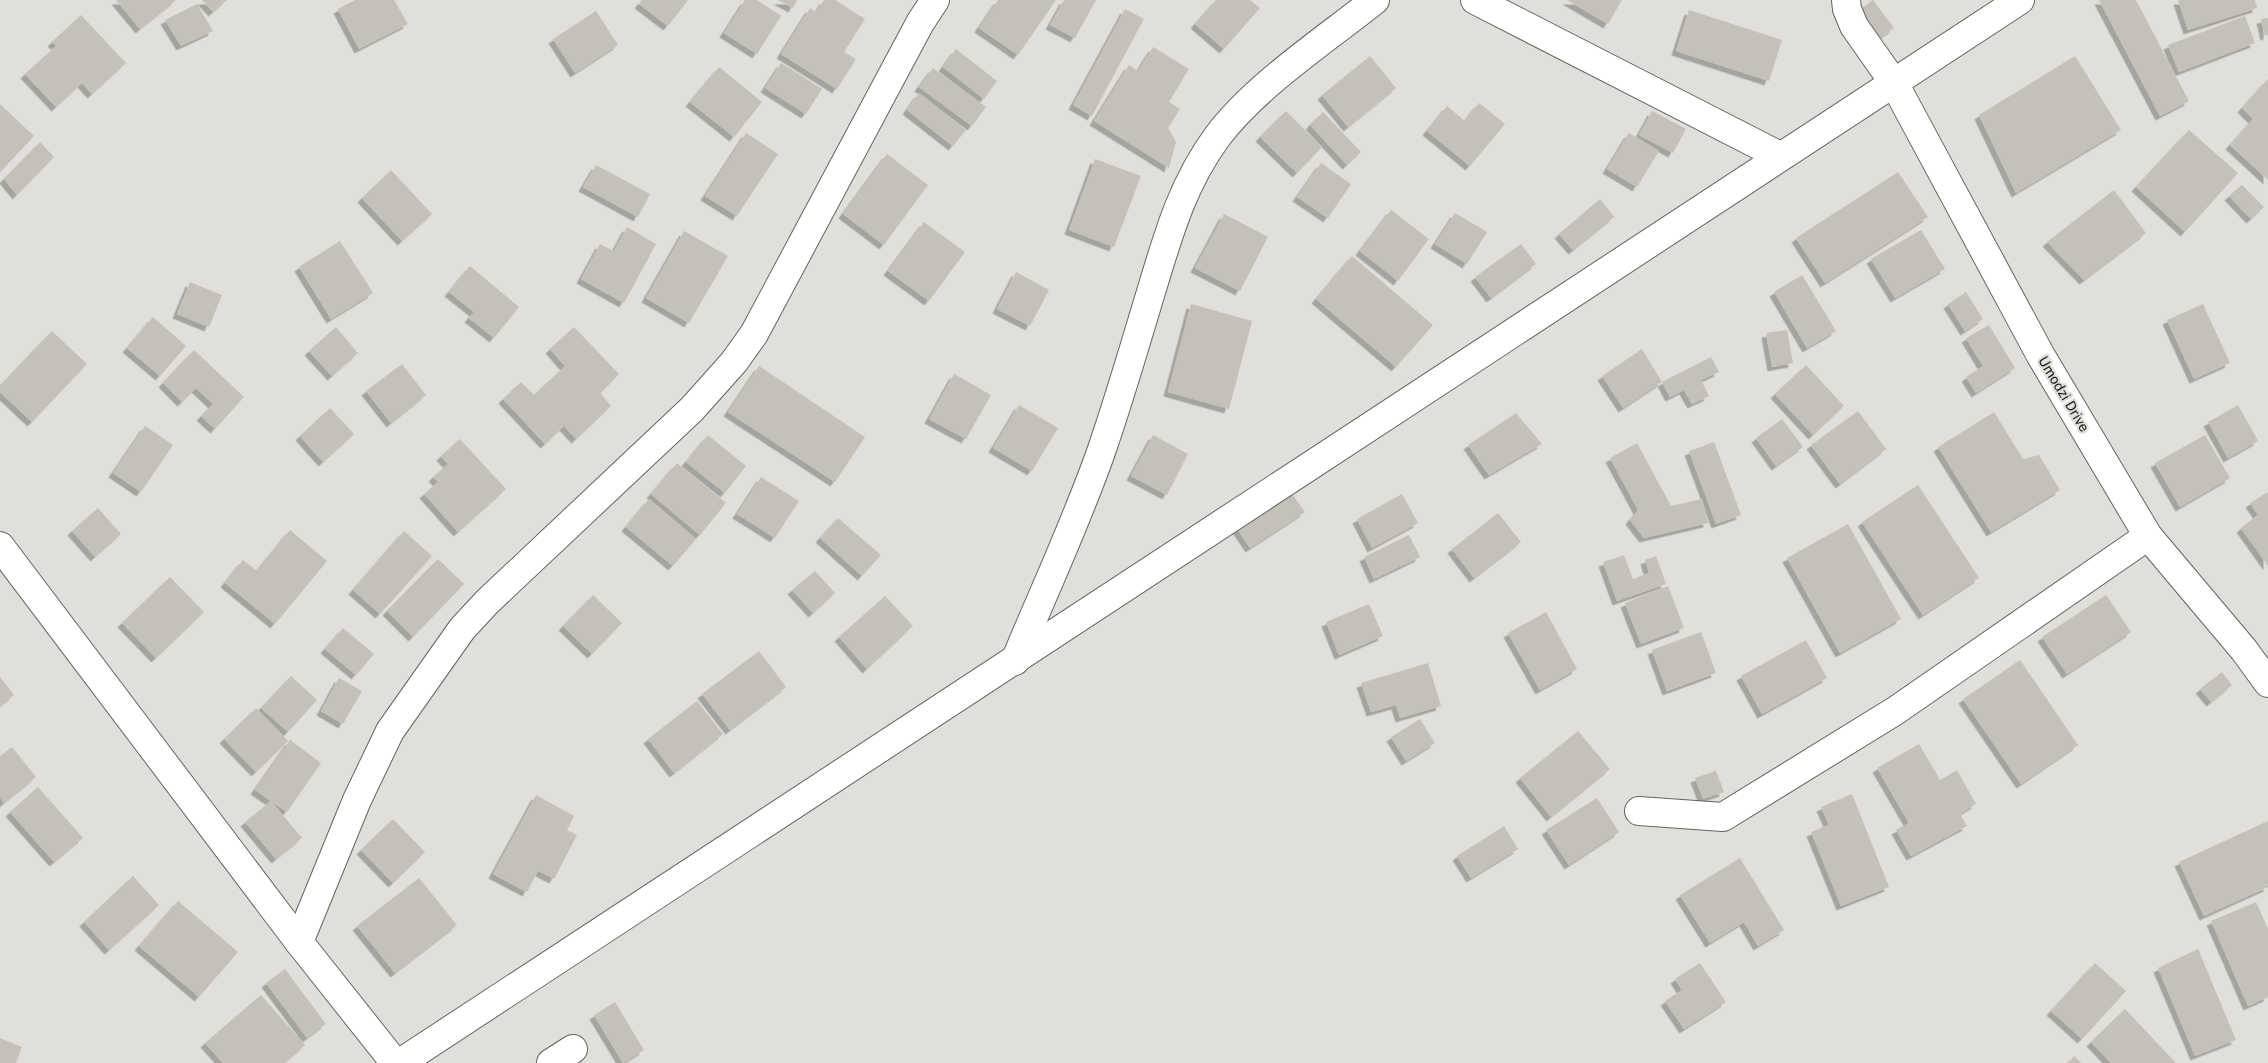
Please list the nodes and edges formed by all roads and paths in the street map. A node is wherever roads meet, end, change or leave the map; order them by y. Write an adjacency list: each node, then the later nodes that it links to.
1 (935, 0): 14 (street)
2 (1375, 0): 11 (street)
3 (1474, 0): 6 (street)
4 (1846, 0): 7 (street, Umodzi Drive)
5 (2020, 0): 7 (street)
6 (1516, 11): 8 (street)
7 (1894, 82): 8 (street); 9 (street, Umodzi Drive)
8 (1780, 156): 11 (street)
9 (2148, 536): 12 (street, Umodzi Drive); 13 (street)
10 (0, 546): 14 (street)
11 (1015, 661): 16 (street)
12 (2268, 683)
13 (1639, 811)
14 (299, 942): 15 (street)
15 (394, 1063)
16 (400, 1063)

